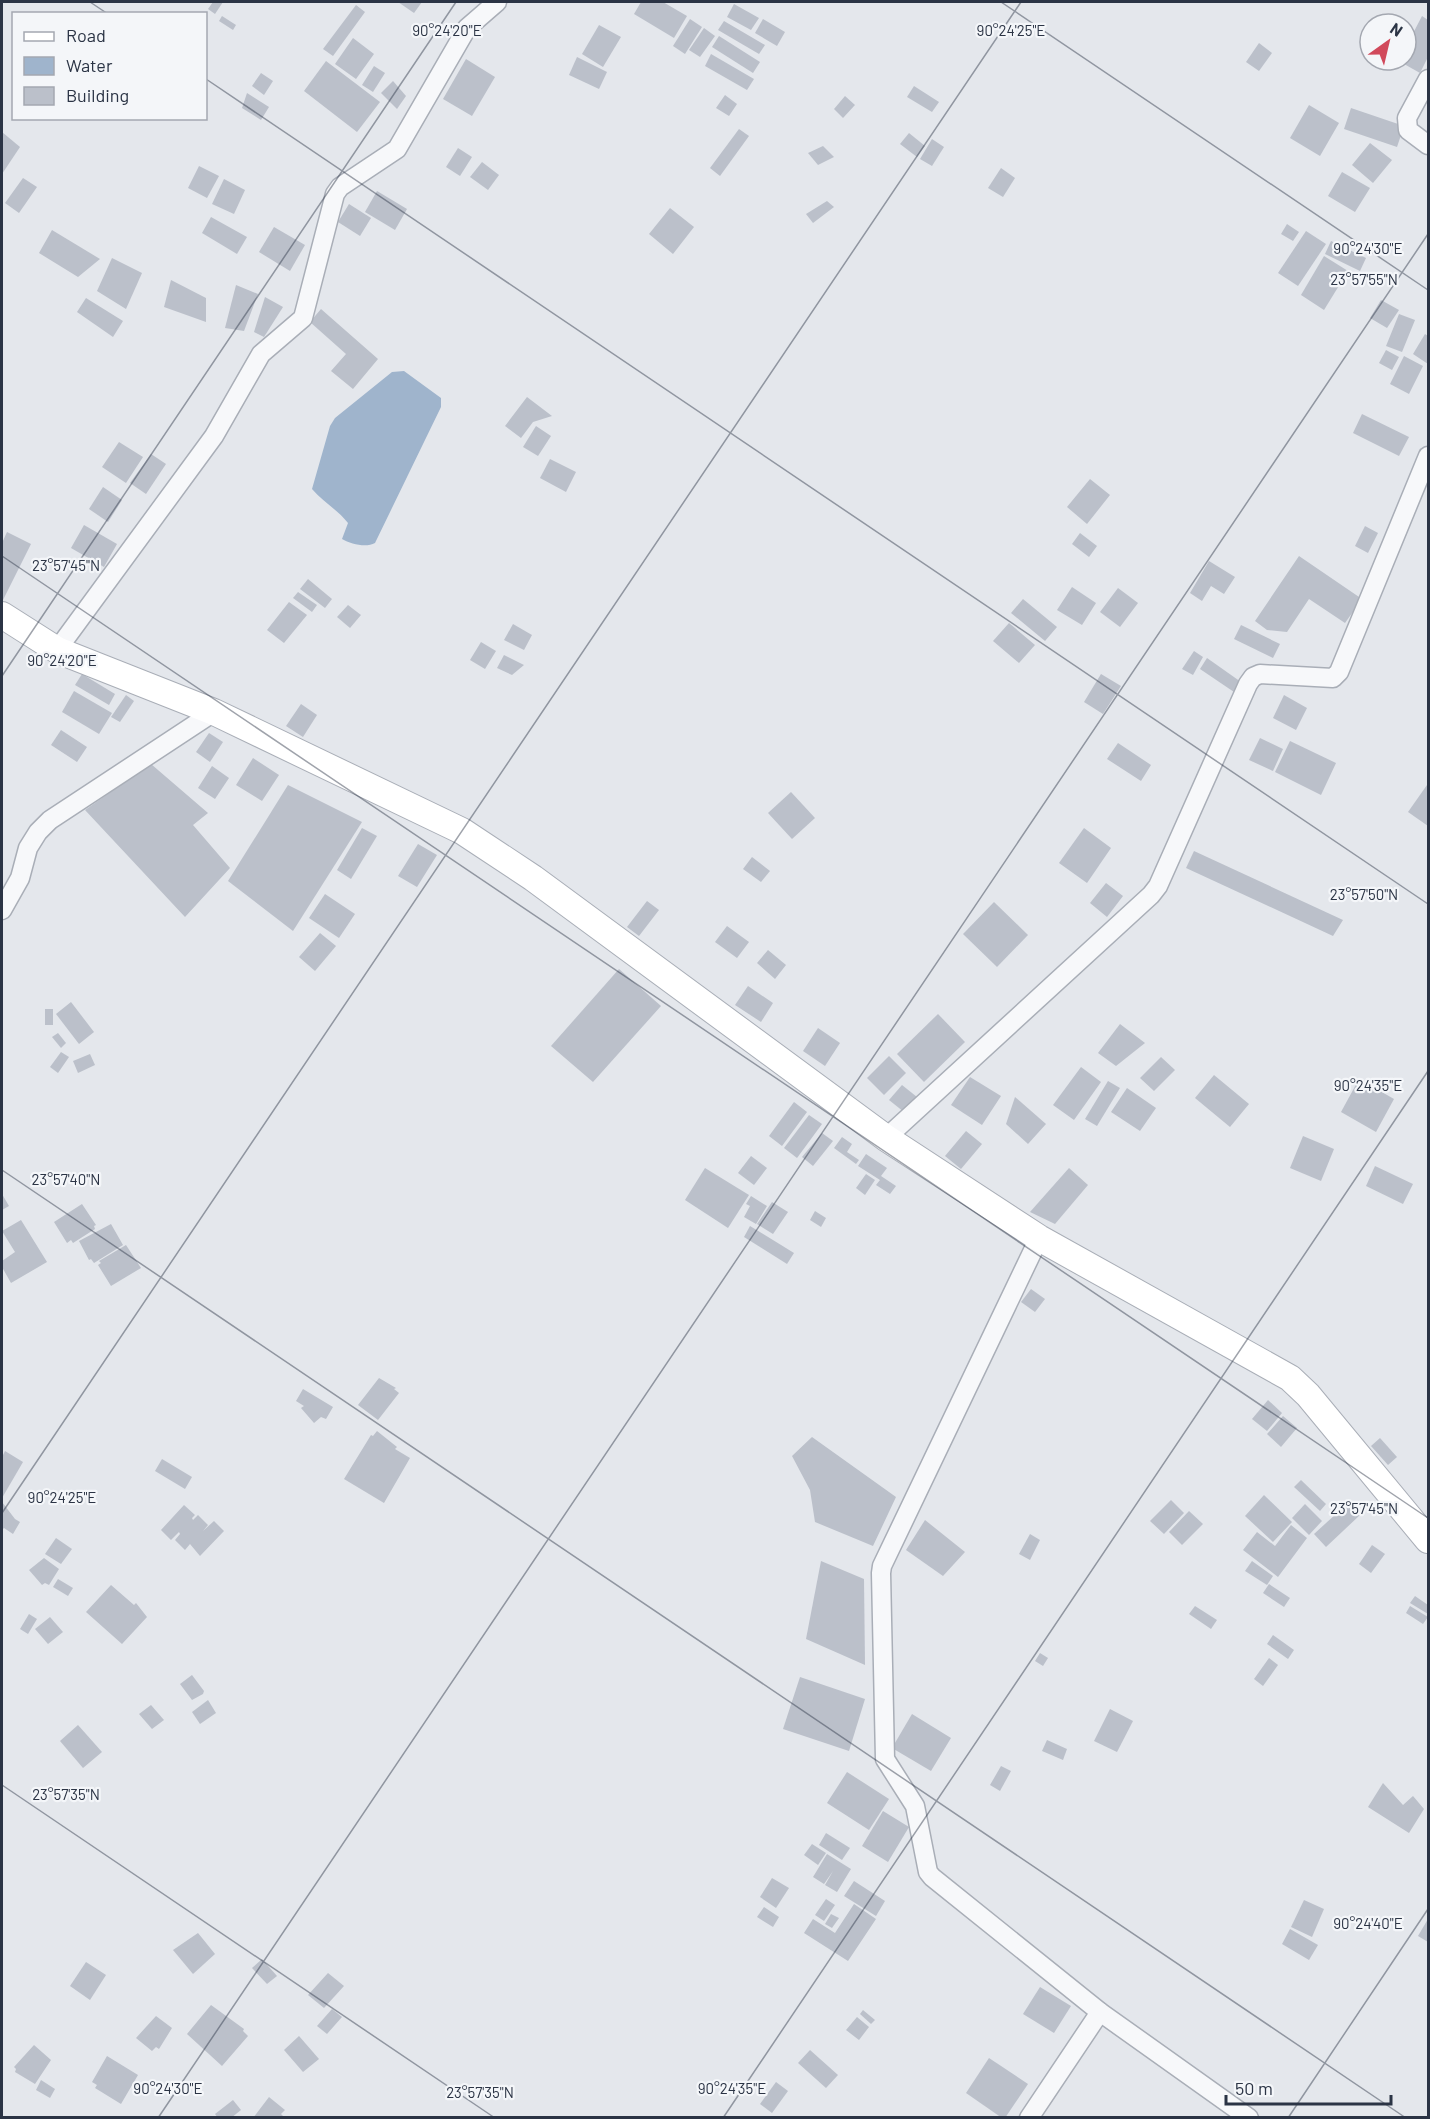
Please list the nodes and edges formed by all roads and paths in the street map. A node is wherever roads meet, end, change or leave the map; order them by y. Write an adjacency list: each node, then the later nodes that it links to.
1 (497, 2): 6 (street)
2 (1428, 79): 3 (street)
3 (1428, 145)
4 (1428, 456): 9 (street)
5 (2, 615): 6 (street)
6 (57, 650): 7 (street)
7 (214, 712): 8 (street); 9 (street)
8 (2, 910)
9 (886, 1138): 10 (street)
10 (1039, 1238): 11 (street); 12 (street)
11 (1428, 1540)
12 (1100, 2012): 13 (street); 14 (street)
13 (1029, 2118)
14 (1249, 2118)

